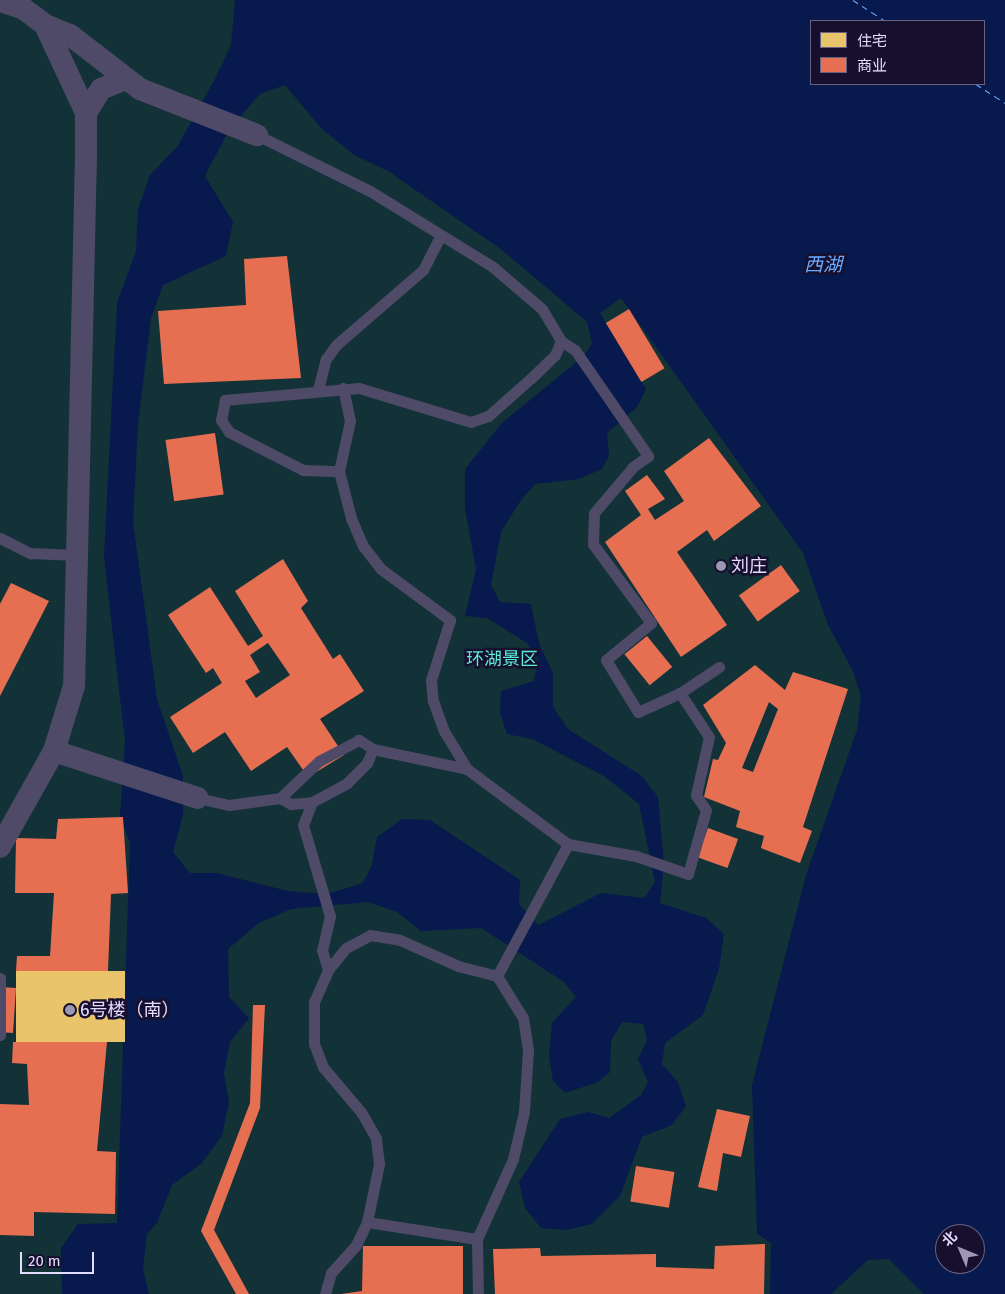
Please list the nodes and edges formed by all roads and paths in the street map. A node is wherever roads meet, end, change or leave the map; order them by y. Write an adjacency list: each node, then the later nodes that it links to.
1 (0, 1): 2 (street)
2 (45, 25): 3 (street); 4 (street)
3 (133, 84): 4 (street); 5 (street)
4 (86, 113): 12 (street)
5 (257, 135): 6 (lane)
6 (441, 235): 7 (lane); 9 (lane)
7 (561, 341): 8 (lane); 14 (lane)
8 (343, 388): 9 (lane); 10 (lane)
9 (318, 390): 10 (lane)
10 (339, 470): 17 (lane)
11 (0, 538): 12 (lane)
12 (77, 555): 16 (street)
13 (719, 667): 14 (lane)
14 (680, 693): 21 (lane)
15 (373, 749): 17 (lane); 19 (lane); 20 (lane)
16 (54, 751): 18 (street); 22 (street)
17 (467, 769): 21 (lane)
18 (198, 798): 19 (lane)
19 (280, 798): 20 (lane)
20 (312, 802): 23 (lane)
21 (568, 844): 24 (lane)
22 (0, 847)
23 (328, 970): 24 (lane); 27 (lane)
24 (497, 976): 28 (lane)
25 (0, 978): 26 (lane)
26 (0, 1035)
27 (367, 1222): 28 (lane); 29 (lane)
28 (477, 1239): 30 (lane)
29 (325, 1294)
30 (478, 1294)

